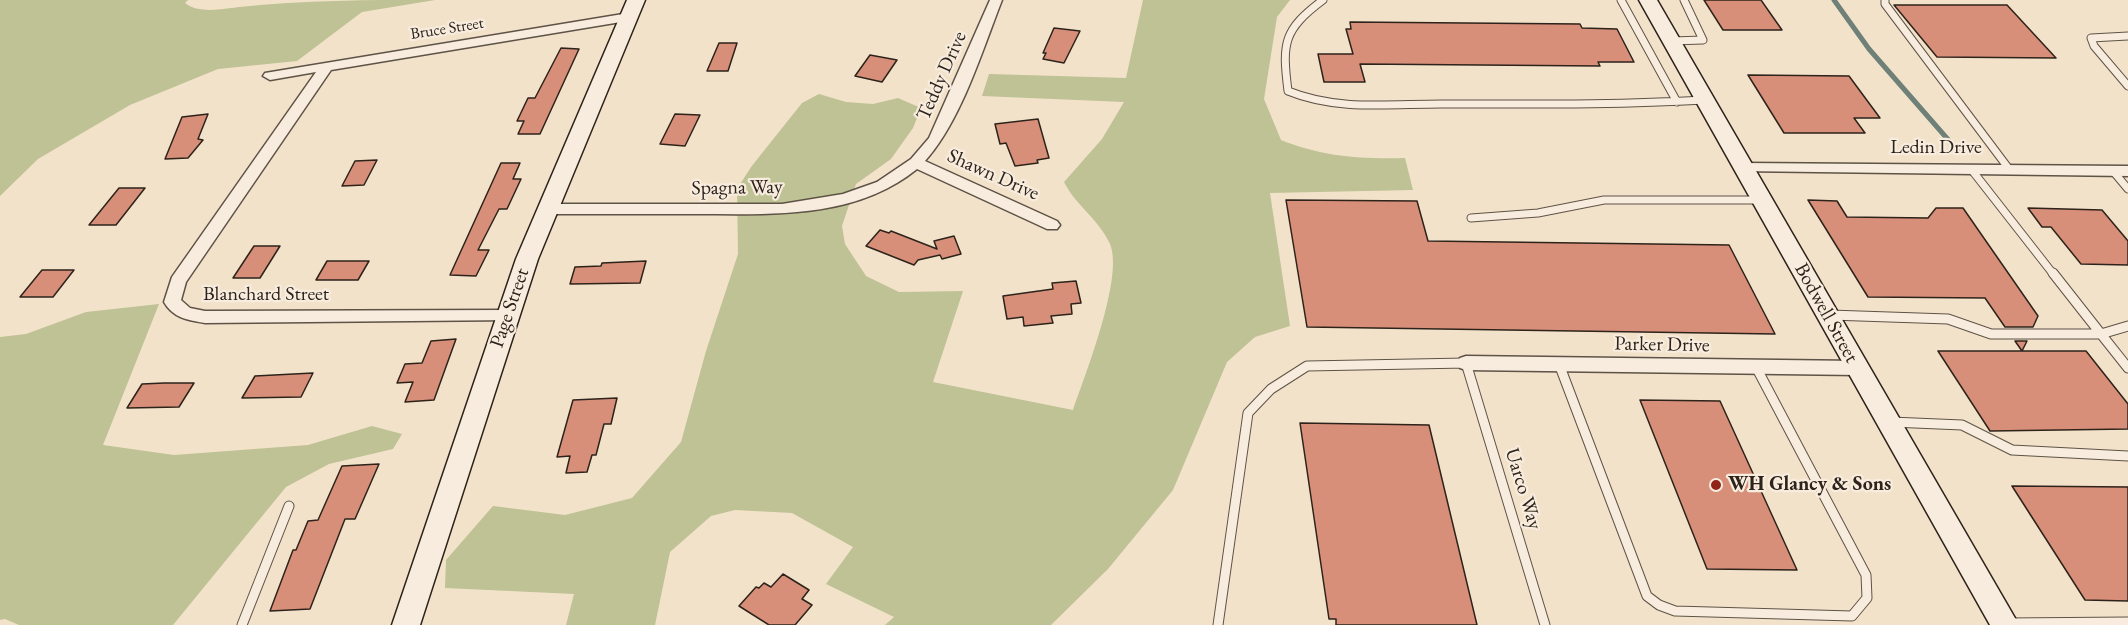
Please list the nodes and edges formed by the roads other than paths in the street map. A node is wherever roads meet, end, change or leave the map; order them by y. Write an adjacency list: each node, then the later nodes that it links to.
1 (996, 0): 15 (street, Teddy Drive)
2 (1323, 0): 14 (lane)
3 (1621, 0): 14 (lane)
4 (1648, 0): 9 (street, Bodwell Street)
5 (1684, 0): 9 (lane)
6 (1885, 0): 18 (lane)
7 (633, 8): 10 (street, Bruce Street); 22 (street, Page Street)
8 (2128, 36): 12 (lane)
9 (1672, 41): 13 (street, Bodwell Street)
10 (328, 65): 11 (street, Bruce Street); 26 (street, Blanchard Street)
11 (270, 76)
12 (2128, 86)
13 (1706, 100): 14 (lane); 16 (street, Bodwell Street)
14 (1677, 102)
15 (916, 163): 22 (street, Spagna Way); 24 (street, Shawn Drive)
16 (1744, 168): 17 (street, Ledin Drive); 21 (street, Bodwell Street)
17 (1971, 169): 18 (street, Ledin Drive); 28 (lane)
18 (2010, 170): 19 (street, Ledin Drive)
19 (2120, 171): 20 (lane)
20 (2128, 189)
21 (1762, 200): 23 (lane); 25 (street, Bodwell Street)
22 (548, 209): 26 (street, Page Street)
23 (1471, 218)
24 (1052, 225)
25 (1828, 315): 28 (lane); 32 (street, Bodwell Street)
26 (507, 316): 40 (street, Page Street)
27 (2128, 326): 28 (lane)
28 (2100, 334): 33 (lane)
29 (1466, 363): 30 (street, Parker Drive); 41 (lane); 42 (lane, Uarco Way)
30 (1558, 364): 31 (street, Parker Drive); 31 (lane)
31 (1756, 367): 32 (street, Parker Drive)
32 (1858, 368): 34 (street, Bodwell Street)
33 (2128, 368)
34 (1889, 422): 35 (lane); 38 (street, Bodwell Street)
35 (2128, 456)
36 (289, 506): 39 (lane)
37 (2128, 622): 38 (lane)
38 (2004, 624)
39 (242, 625)
40 (406, 625)
41 (1218, 625)
42 (1545, 625)

